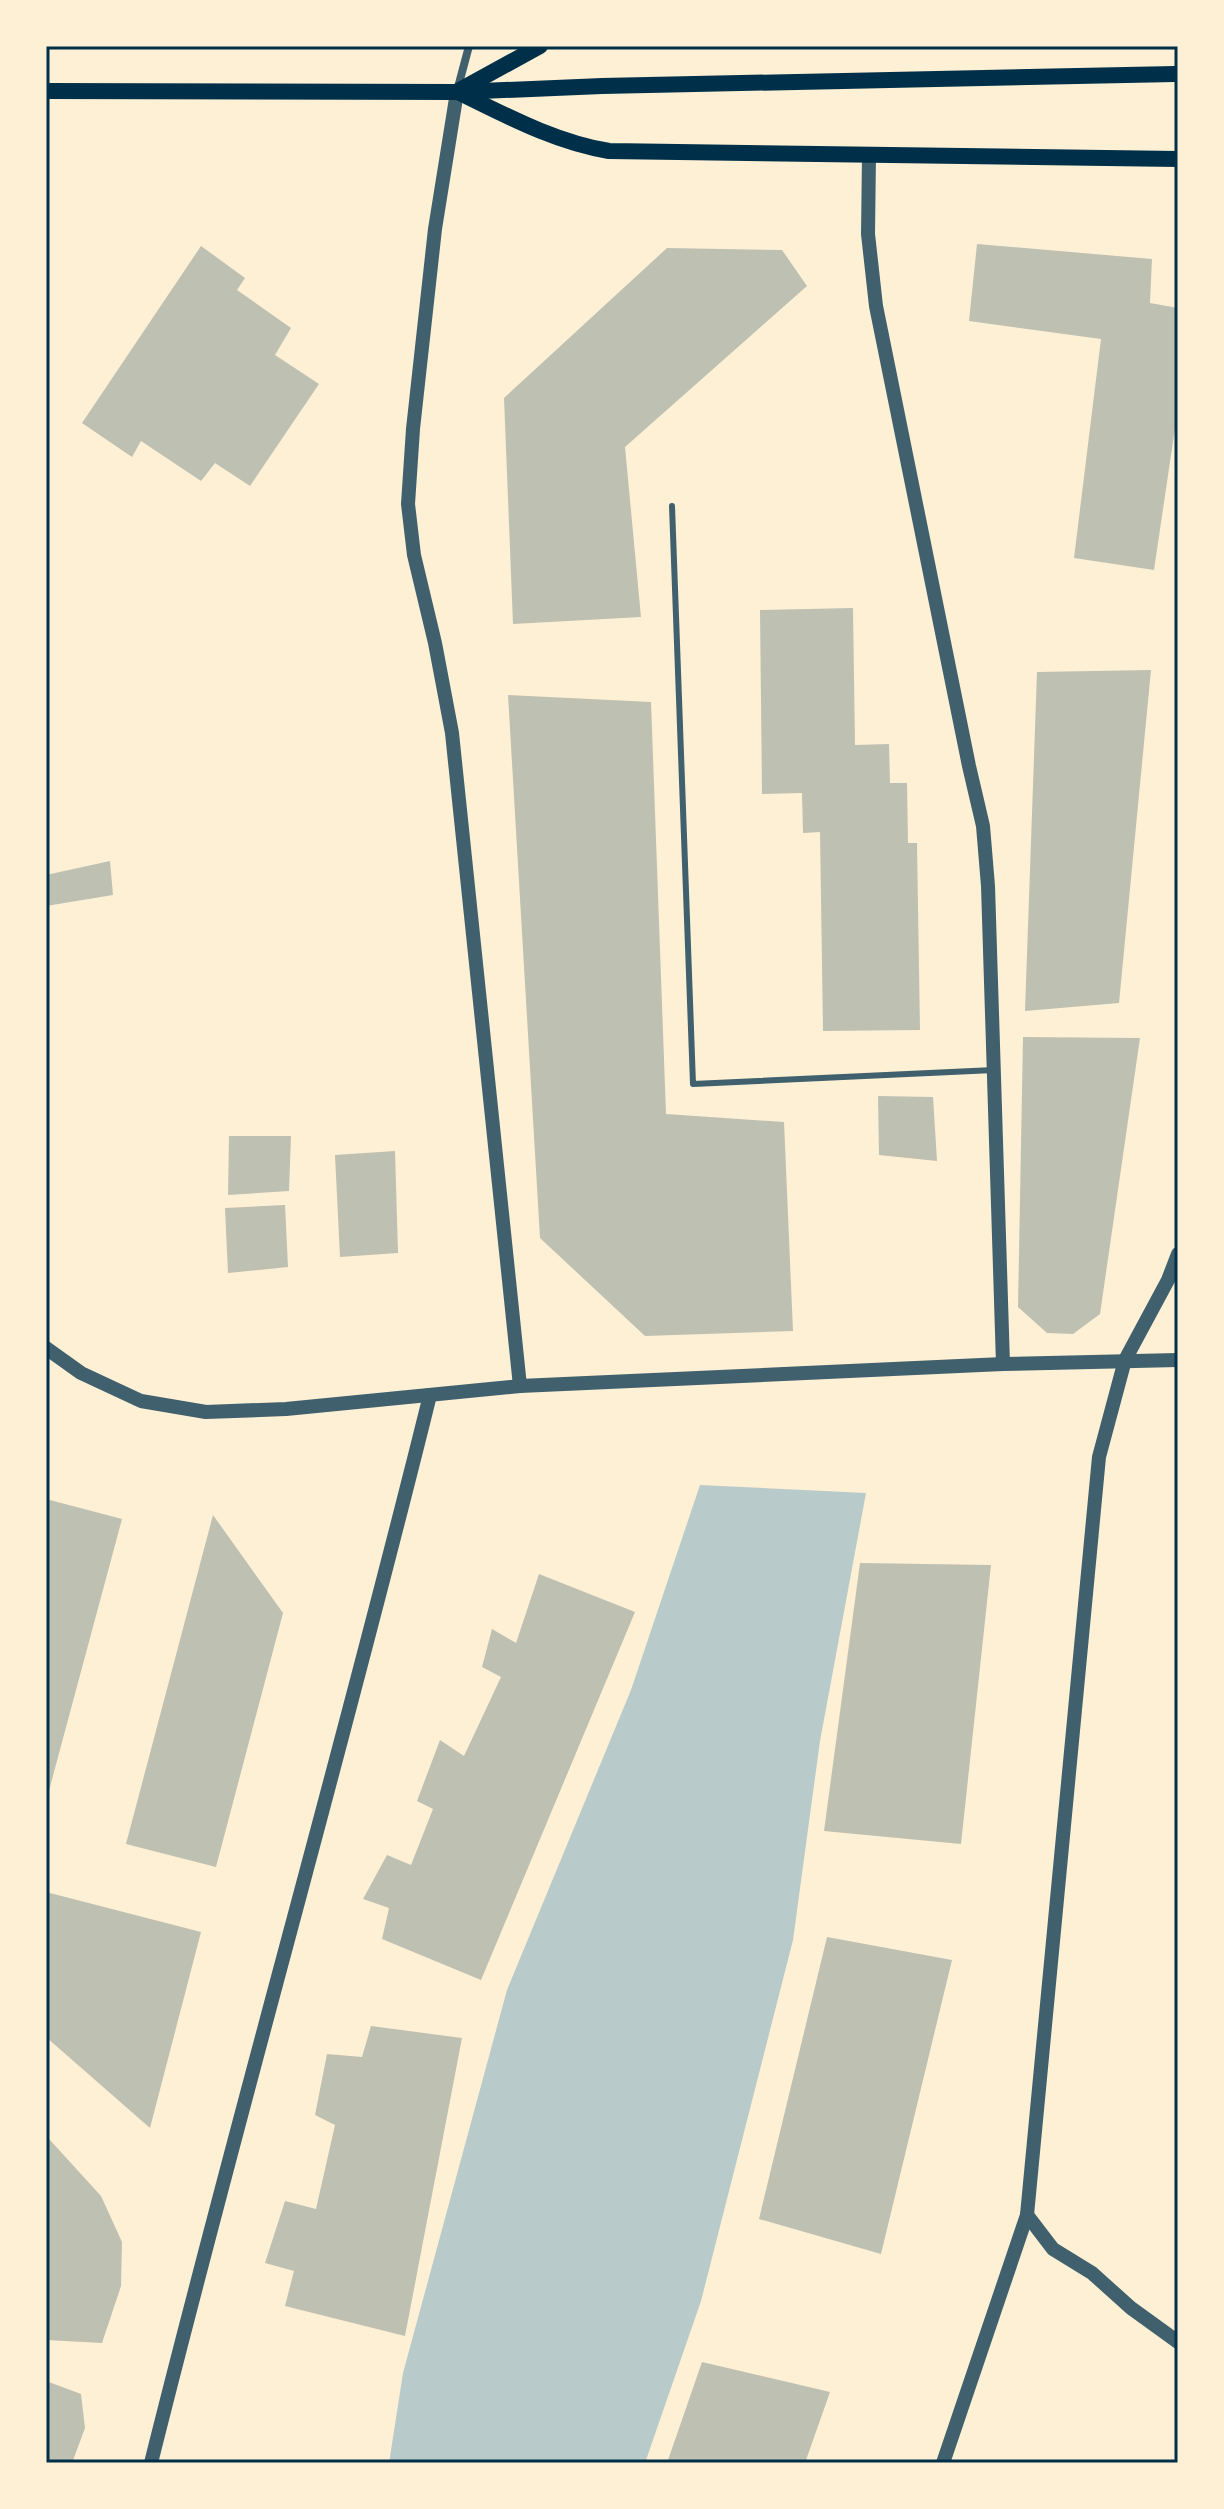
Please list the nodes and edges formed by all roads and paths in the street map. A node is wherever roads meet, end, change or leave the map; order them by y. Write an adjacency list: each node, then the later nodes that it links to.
1 (469, 46): 5 (street)
2 (540, 46): 5 (main road)
3 (1175, 74): 5 (main road)
4 (46, 91): 5 (main road)
5 (457, 92): 6 (main road); 15 (street)
6 (869, 155): 7 (main road); 9 (street)
7 (1178, 159)
8 (672, 506): 9 (lane)
9 (994, 1070): 14 (street)
10 (1178, 1254): 12 (street)
11 (46, 1348): 16 (street)
12 (1125, 1360): 13 (street); 14 (street); 17 (street)
13 (1178, 1360)
14 (1003, 1364): 15 (street)
15 (520, 1386): 16 (street)
16 (430, 1395): 19 (street)
17 (1027, 2215): 18 (street); 20 (street)
18 (1178, 2342)
19 (151, 2463)
20 (943, 2463)

